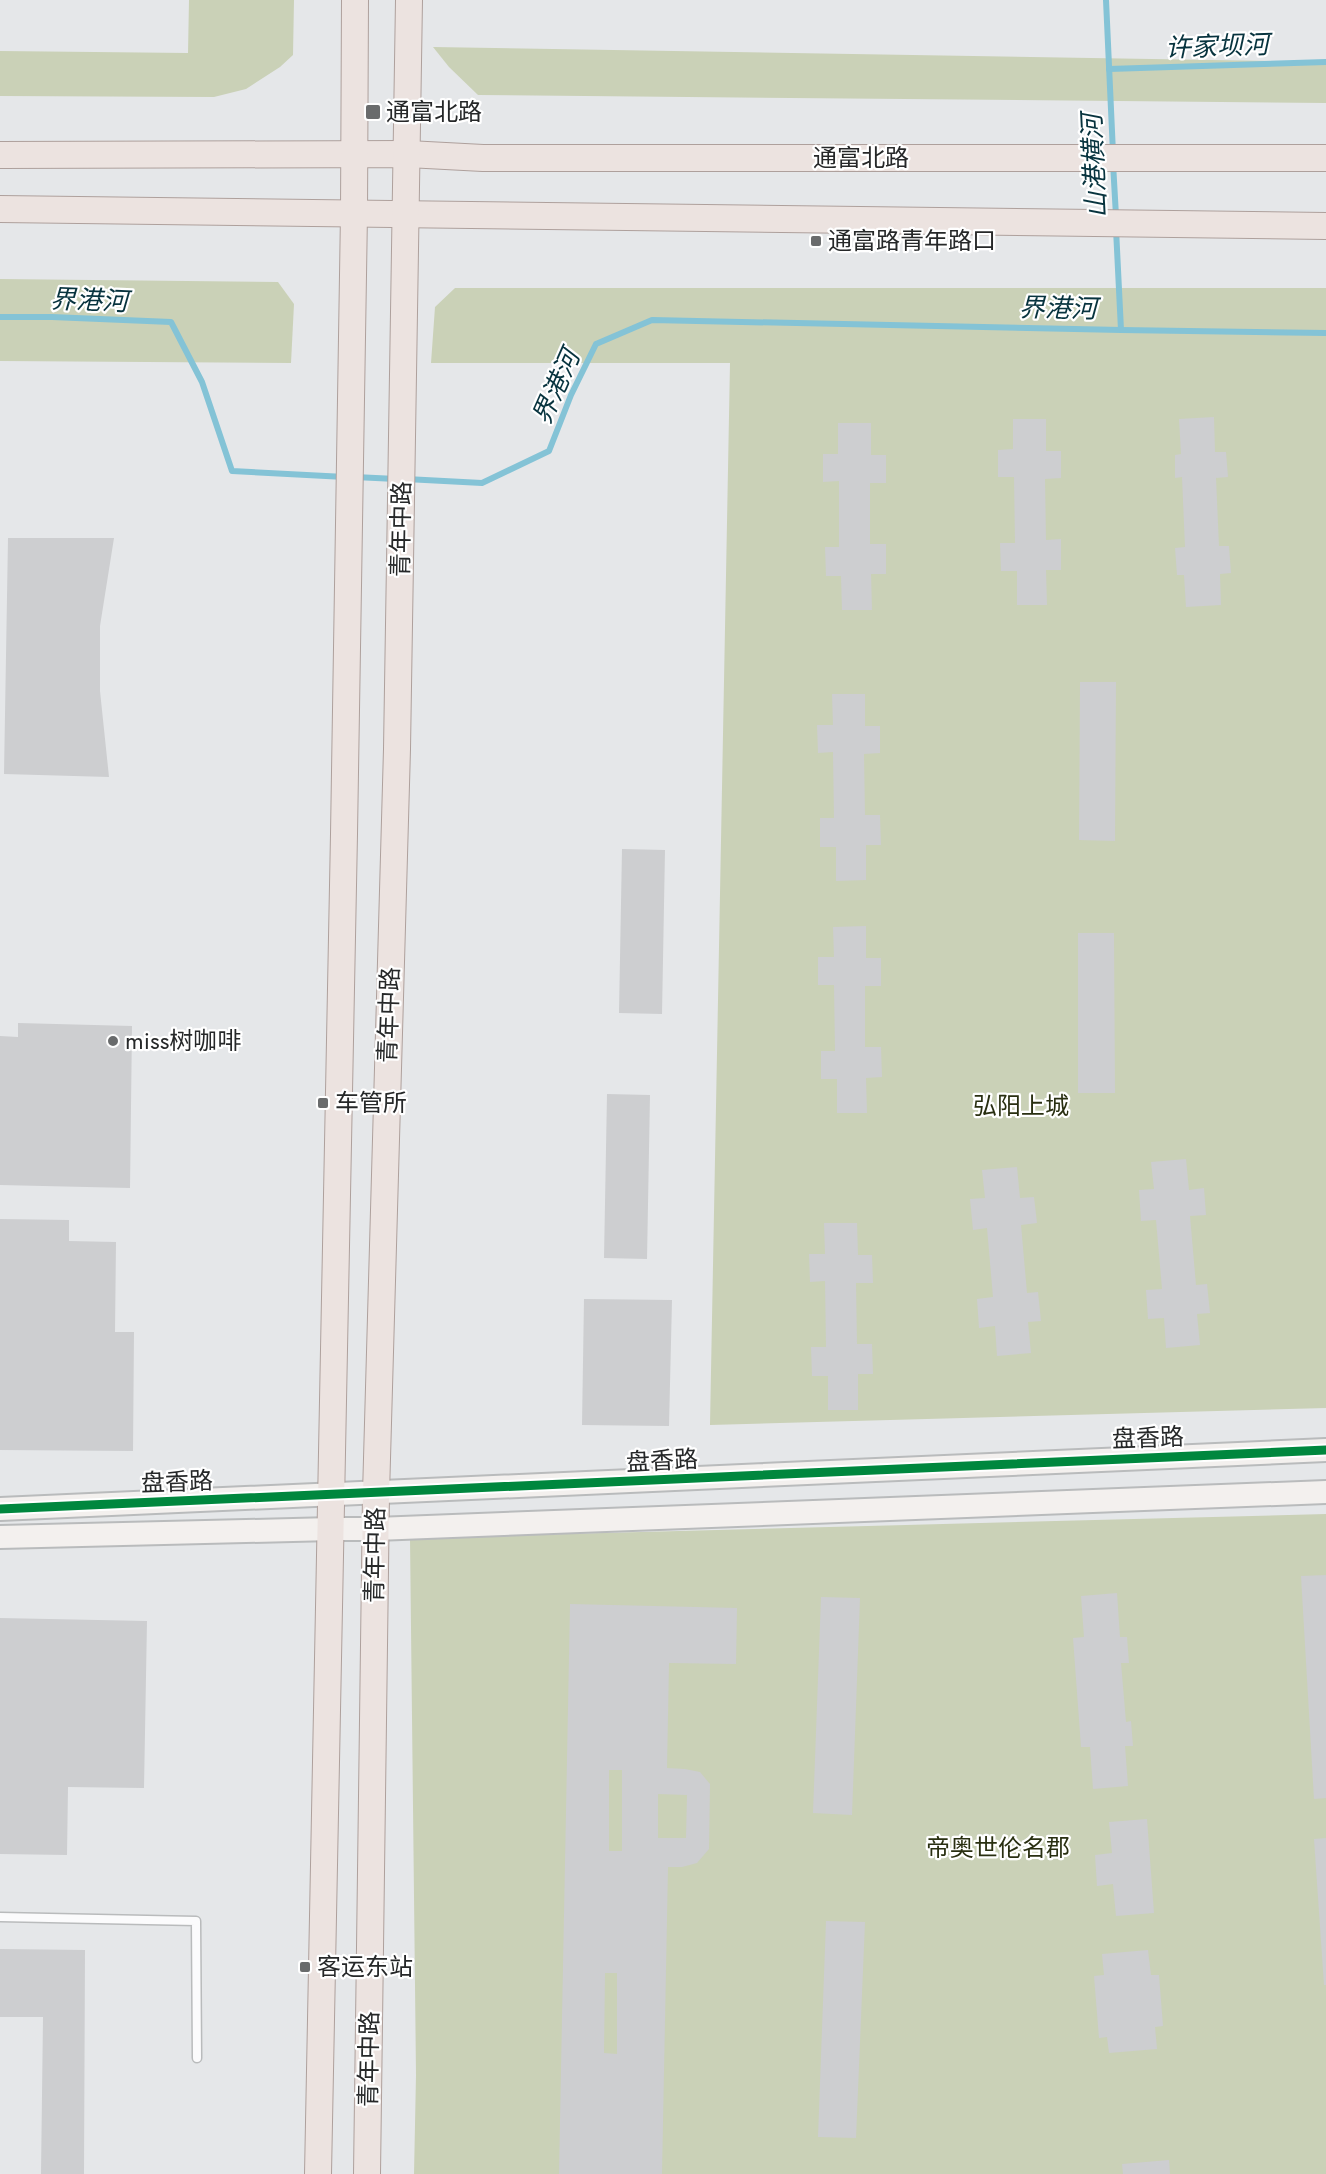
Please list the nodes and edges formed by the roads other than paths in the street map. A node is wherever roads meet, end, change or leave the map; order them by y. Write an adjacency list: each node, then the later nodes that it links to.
1 (355, 0): 5 (main road, 青年中路)
2 (409, 0): 3 (main road, 青年中路)
3 (408, 154): 5 (main road, 通富北路); 6 (main road, 通富北路); 9 (main road, 青年中路)
4 (0, 155): 5 (main road, 通富北路)
5 (353, 155): 8 (main road, 青年中路)
6 (1326, 158)
7 (0, 209): 8 (main road)
8 (354, 213): 9 (main road); 13 (main road, 青年中路)
9 (407, 214): 10 (main road); 14 (main road, 青年中路)
10 (1326, 226)
11 (1326, 1450): 14 (street, 盘香路)
12 (1326, 1491): 17 (street, 盘香路)
13 (333, 1494): 14 (street, 盘香路); 15 (street, 盘香路); 16 (main road, 青年中路)
14 (376, 1494): 17 (main road, 青年中路)
15 (0, 1509)
16 (332, 1529): 17 (street, 盘香路); 18 (street, 盘香路); 21 (main road, 青年中路)
17 (376, 1529): 22 (main road, 青年中路)
18 (0, 1537)
19 (0, 1917): 20 (lane)
20 (197, 2058)
21 (318, 2174)
22 (367, 2174)

